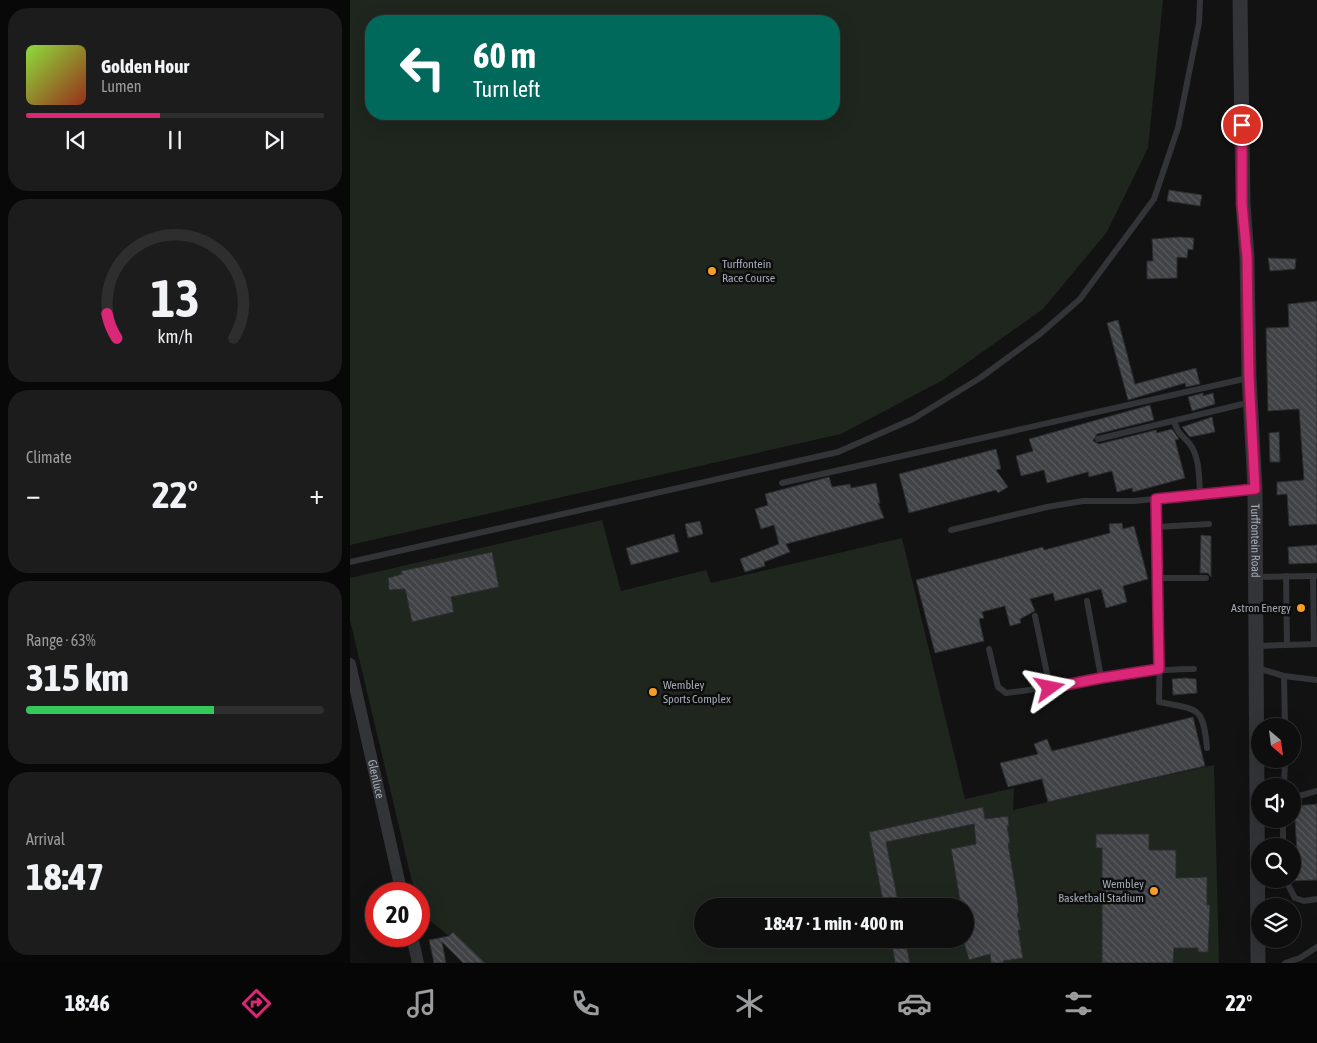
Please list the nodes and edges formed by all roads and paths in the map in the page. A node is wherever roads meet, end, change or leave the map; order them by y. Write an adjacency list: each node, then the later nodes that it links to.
1 (1200, 0): 14 (lane)
2 (1240, 0): 3 (street, Turffontein Road)
3 (1249, 377): 4 (street, Turffontein Road); 7 (lane)
4 (1252, 402): 5 (lane); 8 (street, Turffontein Road)
5 (1174, 421): 6 (lane); 9 (lane)
6 (1098, 439)
7 (782, 483)
8 (1255, 489): 9 (lane); 17 (street, Turffontein Road)
9 (1200, 494): 10 (lane)
10 (1156, 499): 12 (lane); 13 (lane)
11 (1208, 524): 12 (lane)
12 (1157, 527): 18 (lane)
13 (950, 530)
14 (350, 562)
15 (1286, 576): 16 (lane); 17 (lane); 23 (lane)
16 (1315, 576): 22 (lane)
17 (1254, 577): 24 (street, Turffontein Road)
18 (1158, 578): 19 (lane); 28 (lane)
19 (1206, 578)
20 (1087, 601): 32 (lane)
21 (1035, 616): 34 (lane)
22 (1316, 644): 23 (lane)
23 (1287, 645): 24 (lane)
24 (1257, 646): 27 (street, Turffontein Road)
25 (989, 649): 34 (lane)
26 (350, 664): 31 (street, Glenluce)
27 (1256, 667): 30 (lane); 37 (street, Turffontein Road)
28 (1159, 669): 29 (lane); 32 (lane); 36 (lane)
29 (1194, 669)
30 (1284, 676): 33 (lane); 35 (lane)
31 (352, 678): 41 (street, Glenluce)
32 (1101, 678): 34 (lane)
33 (1317, 680)
34 (1050, 688)
35 (1285, 718)
36 (1207, 748)
37 (1258, 778)
38 (1317, 791): 39 (lane)
39 (1301, 795)
40 (1258, 828): 47 (street, Turffontein Road)
41 (399, 882)
42 (1290, 888): 43 (lane)
43 (1317, 899)
44 (414, 947): 46 (street)
45 (1317, 947): 48 (lane)
46 (418, 963)
47 (1258, 963)
48 (1285, 963)

